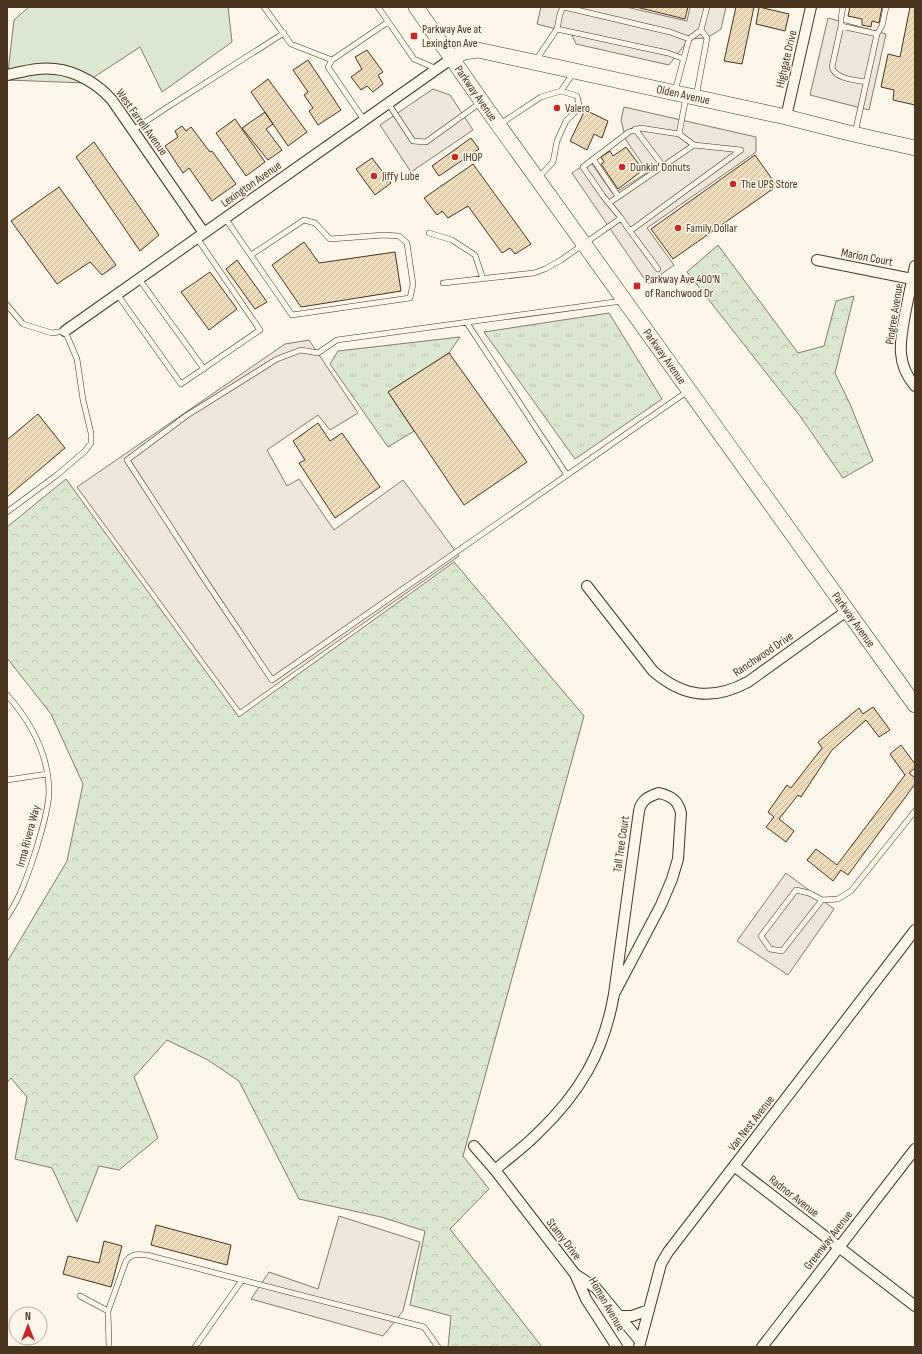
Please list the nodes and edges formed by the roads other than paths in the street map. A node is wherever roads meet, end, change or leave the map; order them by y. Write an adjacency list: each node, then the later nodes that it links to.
1 (264, 7): 13 (lane)
2 (378, 7): 9 (lane)
3 (416, 7): 16 (main road, Parkway Avenue)
4 (563, 7): 11 (lane); 15 (lane)
5 (707, 7): 12 (lane)
6 (811, 7): 28 (street, Highgate Drive)
7 (843, 7): 10 (lane)
8 (886, 7): 14 (lane)
9 (388, 22): 18 (lane); 20 (lane)
10 (841, 26): 14 (lane); 23 (lane)
11 (557, 30): 17 (lane); 19 (lane)
12 (701, 30): 15 (lane); 25 (lane)
13 (284, 33): 18 (lane); 32 (lane)
14 (877, 34): 23 (lane)
15 (689, 38): 17 (lane)
16 (452, 58): 19 (main road, Olden Avenue); 20 (street, Lexington Avenue); 26 (main road, Parkway Avenue)
17 (684, 59): 25 (lane)
18 (332, 60): 29 (lane)
19 (534, 63): 21 (main road, Olden Avenue)
20 (437, 69): 27 (street, Lexington Avenue)
21 (575, 71): 24 (lane); 25 (main road, Olden Avenue)
22 (7, 75): 32 (street, West Farrell Avenue)
23 (866, 82): 34 (lane)
24 (561, 91): 30 (lane); 39 (lane)
25 (686, 96): 28 (main road, Olden Avenue); 33 (lane)
26 (482, 102): 27 (lane); 30 (main road, Parkway Avenue)
27 (388, 103): 29 (street, Lexington Avenue)
28 (786, 117): 34 (main road, Olden Avenue)
29 (364, 120): 42 (street, Lexington Avenue)
30 (498, 125): 39 (main road, Parkway Avenue)
31 (635, 129): 33 (lane); 37 (lane); 38 (lane)
32 (133, 130): 46 (street, West Farrell Avenue)
33 (679, 134): 35 (lane)
34 (854, 134): 36 (main road, Olden Avenue)
35 (694, 145): 38 (lane); 44 (lane)
36 (915, 148)
37 (593, 159): 40 (lane); 41 (lane)
38 (663, 166): 40 (lane)
39 (537, 179): 47 (main road, Parkway Avenue)
40 (618, 196): 41 (lane)
41 (608, 203): 43 (lane)
42 (225, 218): 46 (street, Lexington Avenue); 48 (lane)
43 (621, 218): 44 (lane); 47 (lane)
44 (630, 231): 51 (lane)
45 (429, 234): 53 (lane)
46 (200, 235): 52 (street, Lexington Avenue); 61 (lane)
47 (583, 244): 53 (lane); 57 (main road, Parkway Avenue)
48 (251, 255): 48 (lane)
49 (817, 260): 54 (street, Marion Court)
50 (915, 266): 54 (street, Pingree Avenue)
51 (658, 268)
52 (139, 278): 56 (street, Lexington Avenue); 61 (lane)
53 (483, 278): 55 (lane)
54 (912, 279): 62 (street, Pingree Avenue)
55 (443, 283)
56 (117, 294): 60 (street, Lexington Avenue); 61 (lane)
57 (625, 301): 59 (lane); 63 (main road, Parkway Avenue)
58 (7, 305): 60 (lane)
59 (467, 323): 64 (lane); 64 (lane)
60 (65, 331): 65 (lane)
61 (204, 369)
62 (915, 386)
63 (689, 390): 64 (lane); 67 (main road, Parkway Avenue)
64 (567, 475)
65 (7, 512)
66 (587, 586): 67 (street, Ranchwood Drive)
67 (848, 610): 69 (main road, Parkway Avenue)
68 (7, 695): 70 (lane, Irma Rivera Way)
69 (915, 705)
70 (47, 774): 71 (lane); 74 (lane, Irma Rivera Way)
71 (7, 780)
72 (915, 811): 73 (lane)
73 (822, 900): 73 (lane)
74 (7, 917)
75 (915, 930): 79 (street, Van Nest Avenue)
76 (614, 994): 76 (street, Tall Tree Court); 80 (street, Tall Tree Court)
77 (474, 1146): 80 (street, Stamy Drive)
78 (915, 1149): 81 (street, Greenway Avenue)
79 (734, 1166): 81 (street, Radnor Avenue); 86 (street, Van Nest Avenue)
80 (495, 1170): 82 (street, Stamy Drive)
81 (839, 1247): 85 (street, Radnor Avenue); 94 (street, Greenway Avenue)
82 (575, 1274): 88 (street, Stamy Drive); 93 (street, Homan Avenue)
83 (242, 1280): 87 (lane); 91 (lane); 92 (lane)
84 (80, 1296): 87 (lane)
85 (915, 1306)
86 (649, 1310): 88 (street); 89 (street, Van Nest Avenue)
87 (108, 1311): 90 (lane)
88 (619, 1316): 89 (street, Stamy Drive)
89 (640, 1344)
90 (109, 1347)
91 (195, 1347)
92 (438, 1347)
93 (617, 1347)
94 (762, 1347)

